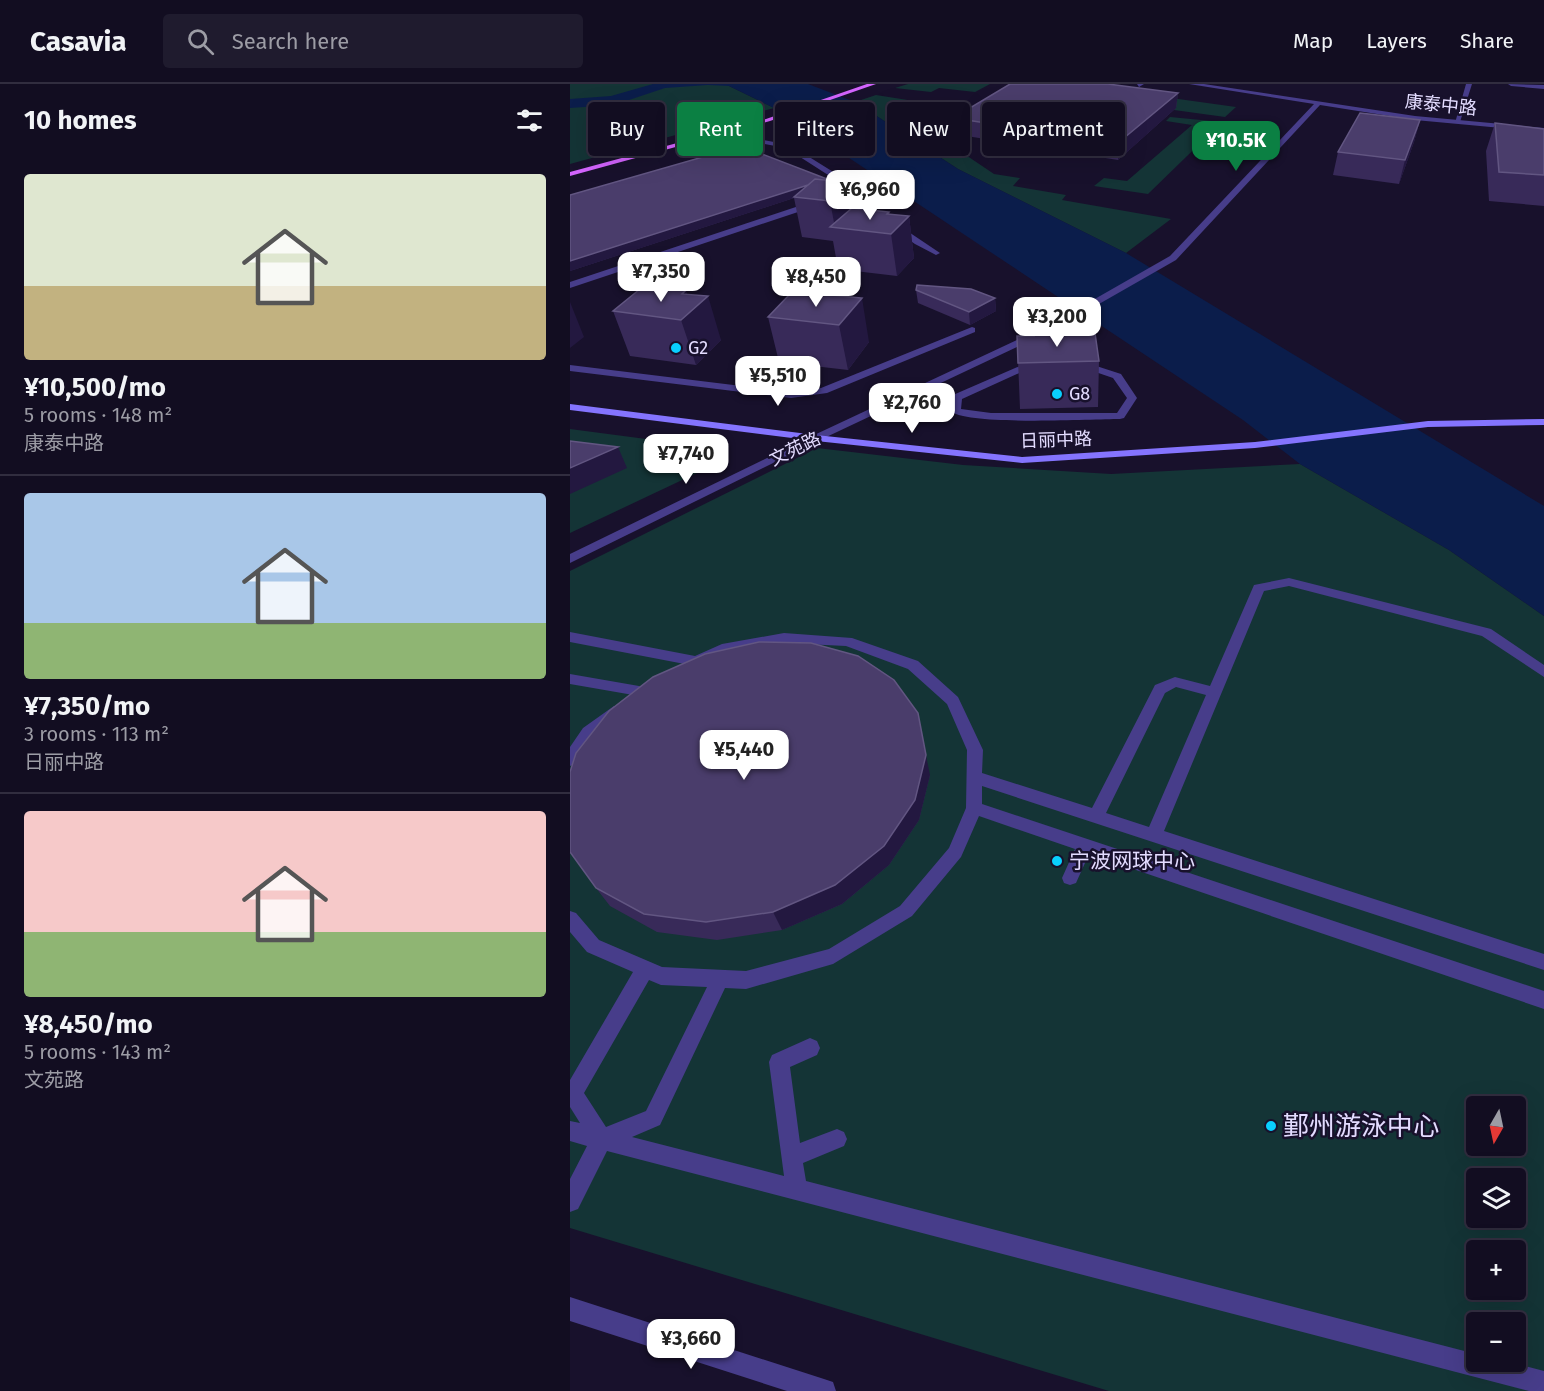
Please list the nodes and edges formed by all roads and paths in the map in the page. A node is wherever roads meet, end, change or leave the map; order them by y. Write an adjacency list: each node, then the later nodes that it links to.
1 (858, 84): 8 (main road)
2 (873, 84): 8 (main road)
3 (1192, 84): 7 (street, 康泰中路)
4 (1469, 84): 9 (street)
5 (1511, 84): 6 (street)
6 (1544, 87)
7 (1317, 105): 9 (street, 康泰中路); 19 (street, 文苑路)
8 (764, 119): 13 (main road)
9 (1457, 122): 10 (street, 康泰中路)
10 (1544, 130)
11 (763, 142): 15 (street)
12 (677, 145): 14 (main road)
13 (570, 168)
14 (570, 174)
15 (856, 190): 16 (street); 17 (street)
16 (936, 253)
17 (570, 285)
18 (972, 330): 23 (street)
19 (1023, 341): 20 (street); 26 (street, 文苑路)
20 (1037, 348)
21 (1045, 359): 22 (street)
22 (1072, 362)
23 (570, 368)
24 (570, 407): 26 (main road, 日丽中路)
25 (1544, 422): 26 (main road, 日丽中路)
26 (816, 438): 27 (street, 文苑路)
27 (570, 559)
28 (570, 638): 29 (street)
29 (695, 661): 30 (street); 37 (street)
30 (668, 672)
31 (1544, 672): 35 (street)
32 (570, 679): 34 (street)
33 (652, 681): 34 (street)
34 (639, 691): 36 (street)
35 (1215, 692): 39 (street); 40 (street)
36 (570, 760)
37 (975, 777): 38 (street); 39 (street)
38 (974, 808): 41 (street); 46 (street)
39 (1096, 816): 40 (street)
40 (1154, 835): 44 (street)
41 (1085, 845): 42 (street); 47 (street)
42 (1070, 878)
43 (570, 919): 45 (street)
44 (1544, 962)
45 (645, 969): 46 (street); 50 (street)
46 (720, 979): 50 (street)
47 (1544, 1000)
48 (810, 1048): 52 (street)
49 (570, 1131): 50 (street)
50 (602, 1139): 53 (street); 54 (street)
51 (837, 1139): 52 (street)
52 (791, 1156): 53 (street)
53 (796, 1190): 56 (street)
54 (570, 1201)
55 (570, 1309): 57 (street)
56 (1544, 1383)
57 (824, 1391)

